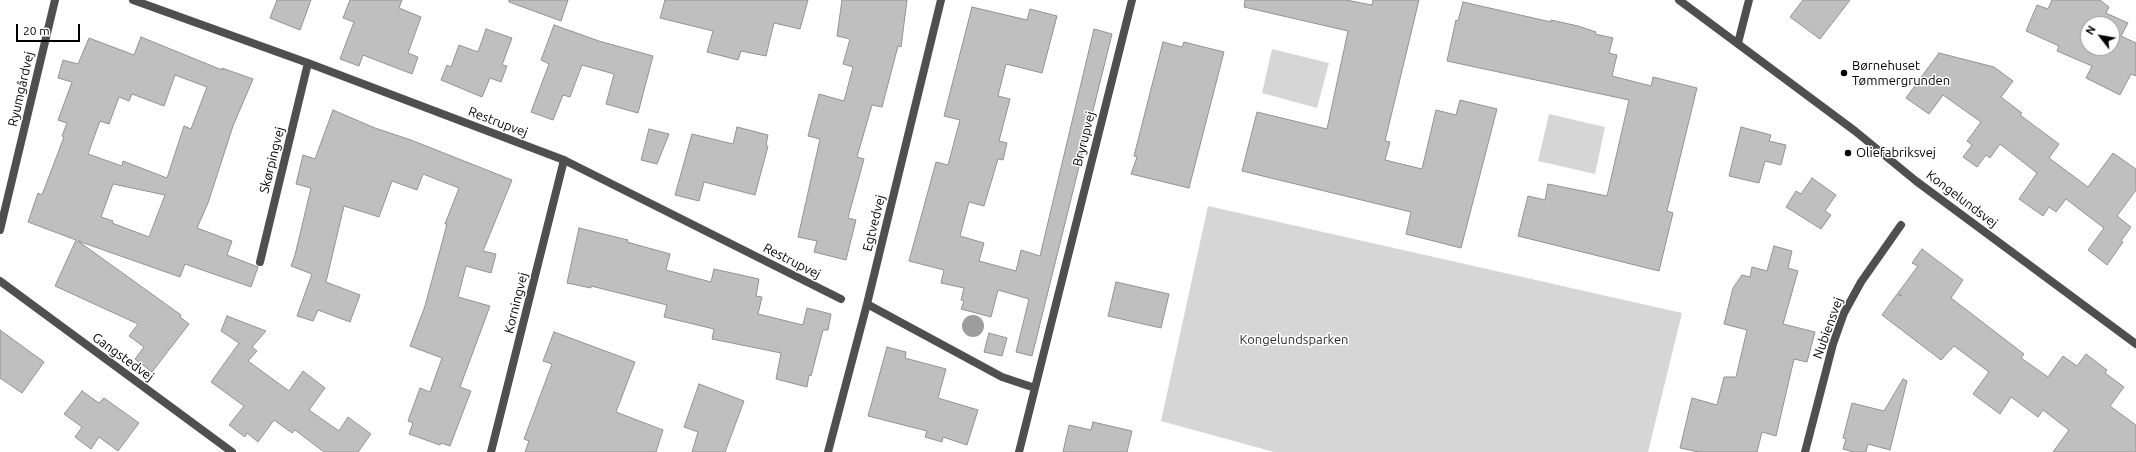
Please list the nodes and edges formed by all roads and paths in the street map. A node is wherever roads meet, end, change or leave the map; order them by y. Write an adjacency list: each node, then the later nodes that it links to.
1 (55, 0): 11 (street, Ryumgårdvej)
2 (133, 0): 8 (street, Restrupvej)
3 (941, 0): 15 (street, Egtvedvej)
4 (1132, 0): 17 (street, Bryrupvej)
5 (1679, 0): 7 (street, Kongelundsvej)
6 (1749, 0): 7 (street)
7 (1738, 43): 16 (street, Kongelundsvej)
8 (308, 63): 9 (street, Restrupvej); 12 (street, Skørpingvej)
9 (564, 160): 14 (street, Restrupvej); 19 (street, Korningvej)
10 (1901, 225): 22 (street, Nubiensvej)
11 (0, 230)
12 (260, 262)
13 (0, 281): 18 (street, Gangstedvej)
14 (841, 299)
15 (867, 304): 17 (street); 20 (street, Egtvedvej)
16 (2136, 344)
17 (1035, 388): 21 (street)
18 (232, 452)
19 (491, 452)
20 (828, 452)
21 (1019, 452)
22 (1804, 452)

